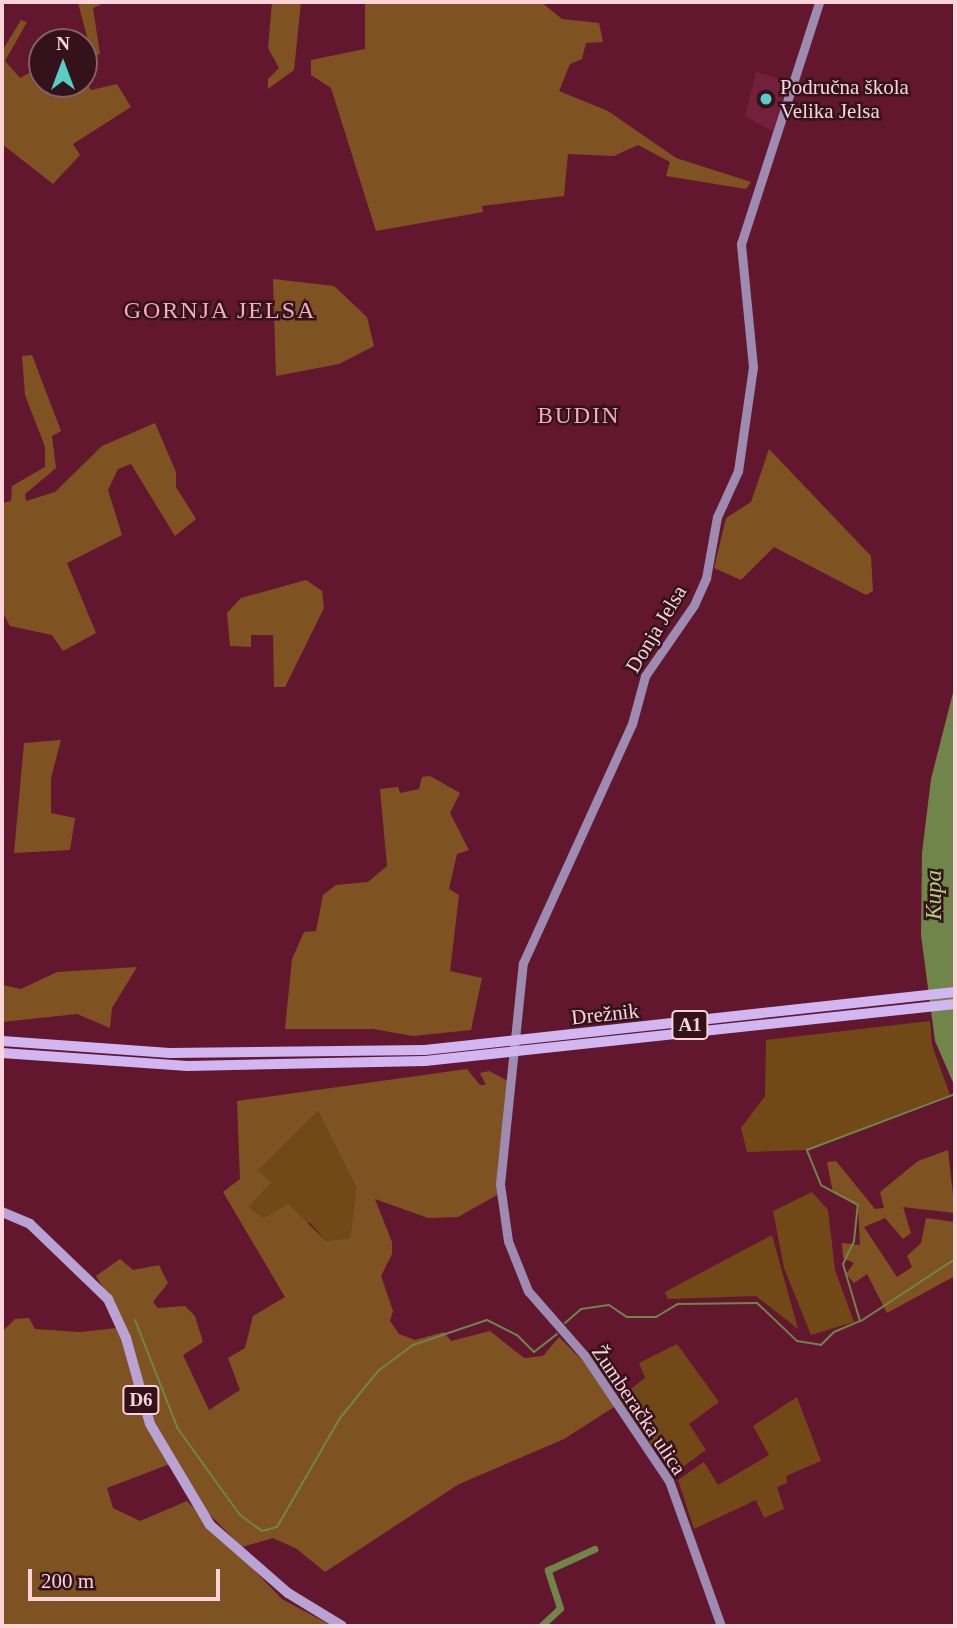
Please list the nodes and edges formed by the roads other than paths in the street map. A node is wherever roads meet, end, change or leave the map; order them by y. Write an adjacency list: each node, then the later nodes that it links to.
1 (819, 2): 8 (main road, Donja Jelsa)
2 (955, 992): 6 (highway, Drežnik / A1, bridge)
3 (955, 1004): 6 (highway, Drežnik / A1, bridge)
4 (2, 1041): 6 (highway, A1)
5 (2, 1053): 6 (highway, A1)
6 (425, 1056)
7 (2, 1212): 9 (main road, D6)
8 (536, 1304): 10 (main road, Žumberačka ulica)
9 (342, 1626)
10 (721, 1626)

